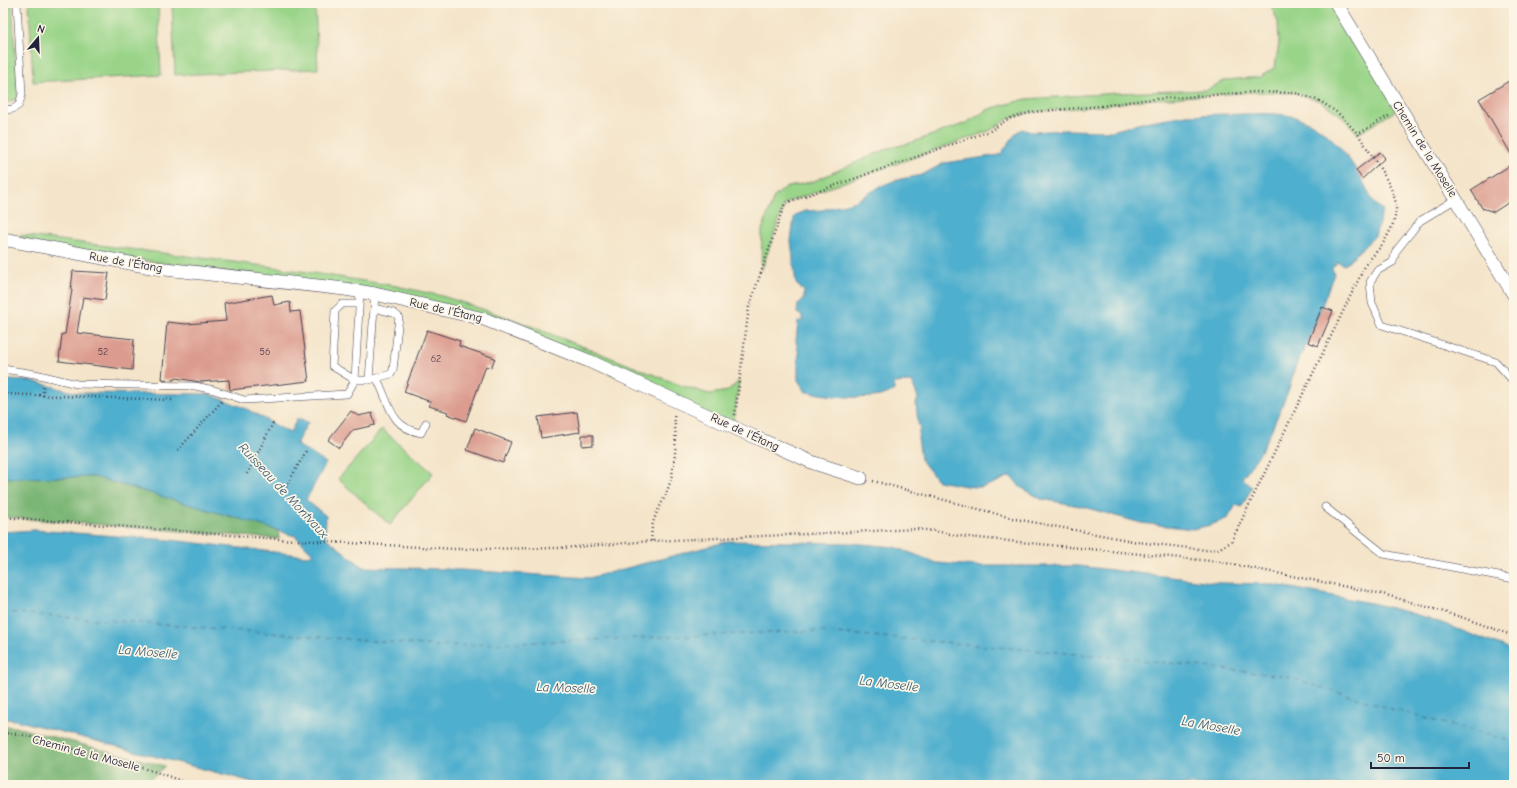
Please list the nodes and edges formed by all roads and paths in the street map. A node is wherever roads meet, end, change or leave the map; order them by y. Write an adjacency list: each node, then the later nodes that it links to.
1 (17, 3): 4 (lane)
2 (1336, 3): 3 (street, Chemin de la Moselle)
3 (1400, 108): 5 (path); 6 (street, Chemin de la Moselle)
4 (3, 110)
5 (1358, 134): 25 (path); 29 (path)
6 (1456, 199): 9 (street, Chemin de la Moselle); 16 (lane)
7 (3, 239): 10 (street, Rue de l'Étang)
8 (375, 294): 10 (street, Rue de l'Étang); 11 (lane); 21 (street, Rue de l'Étang)
9 (1514, 295)
10 (360, 298): 14 (lane); 14 (lane)
11 (374, 308): 13 (lane); 15 (lane)
12 (3, 369): 14 (lane)
13 (377, 378): 15 (lane); 24 (lane)
14 (355, 380): 15 (lane)
15 (369, 380)
16 (1514, 382)
17 (44, 384): 19 (path)
18 (3, 394): 19 (path)
19 (43, 396): 22 (path)
20 (223, 399): 26 (path)
21 (672, 399): 25 (street, Rue de l'Étang); 33 (path)
22 (173, 400)
23 (273, 423): 28 (path)
24 (426, 423)
25 (733, 427): 29 (street, Rue de l'Étang)
26 (178, 450)
27 (306, 451): 30 (path)
28 (247, 474)
29 (861, 478)
30 (286, 487)
31 (1325, 507): 34 (lane)
32 (3, 517): 33 (path)
33 (652, 541): 35 (path)
34 (1514, 579)
35 (1514, 636)
36 (3, 733): 37 (path, Chemin de la Moselle)
37 (191, 785)

